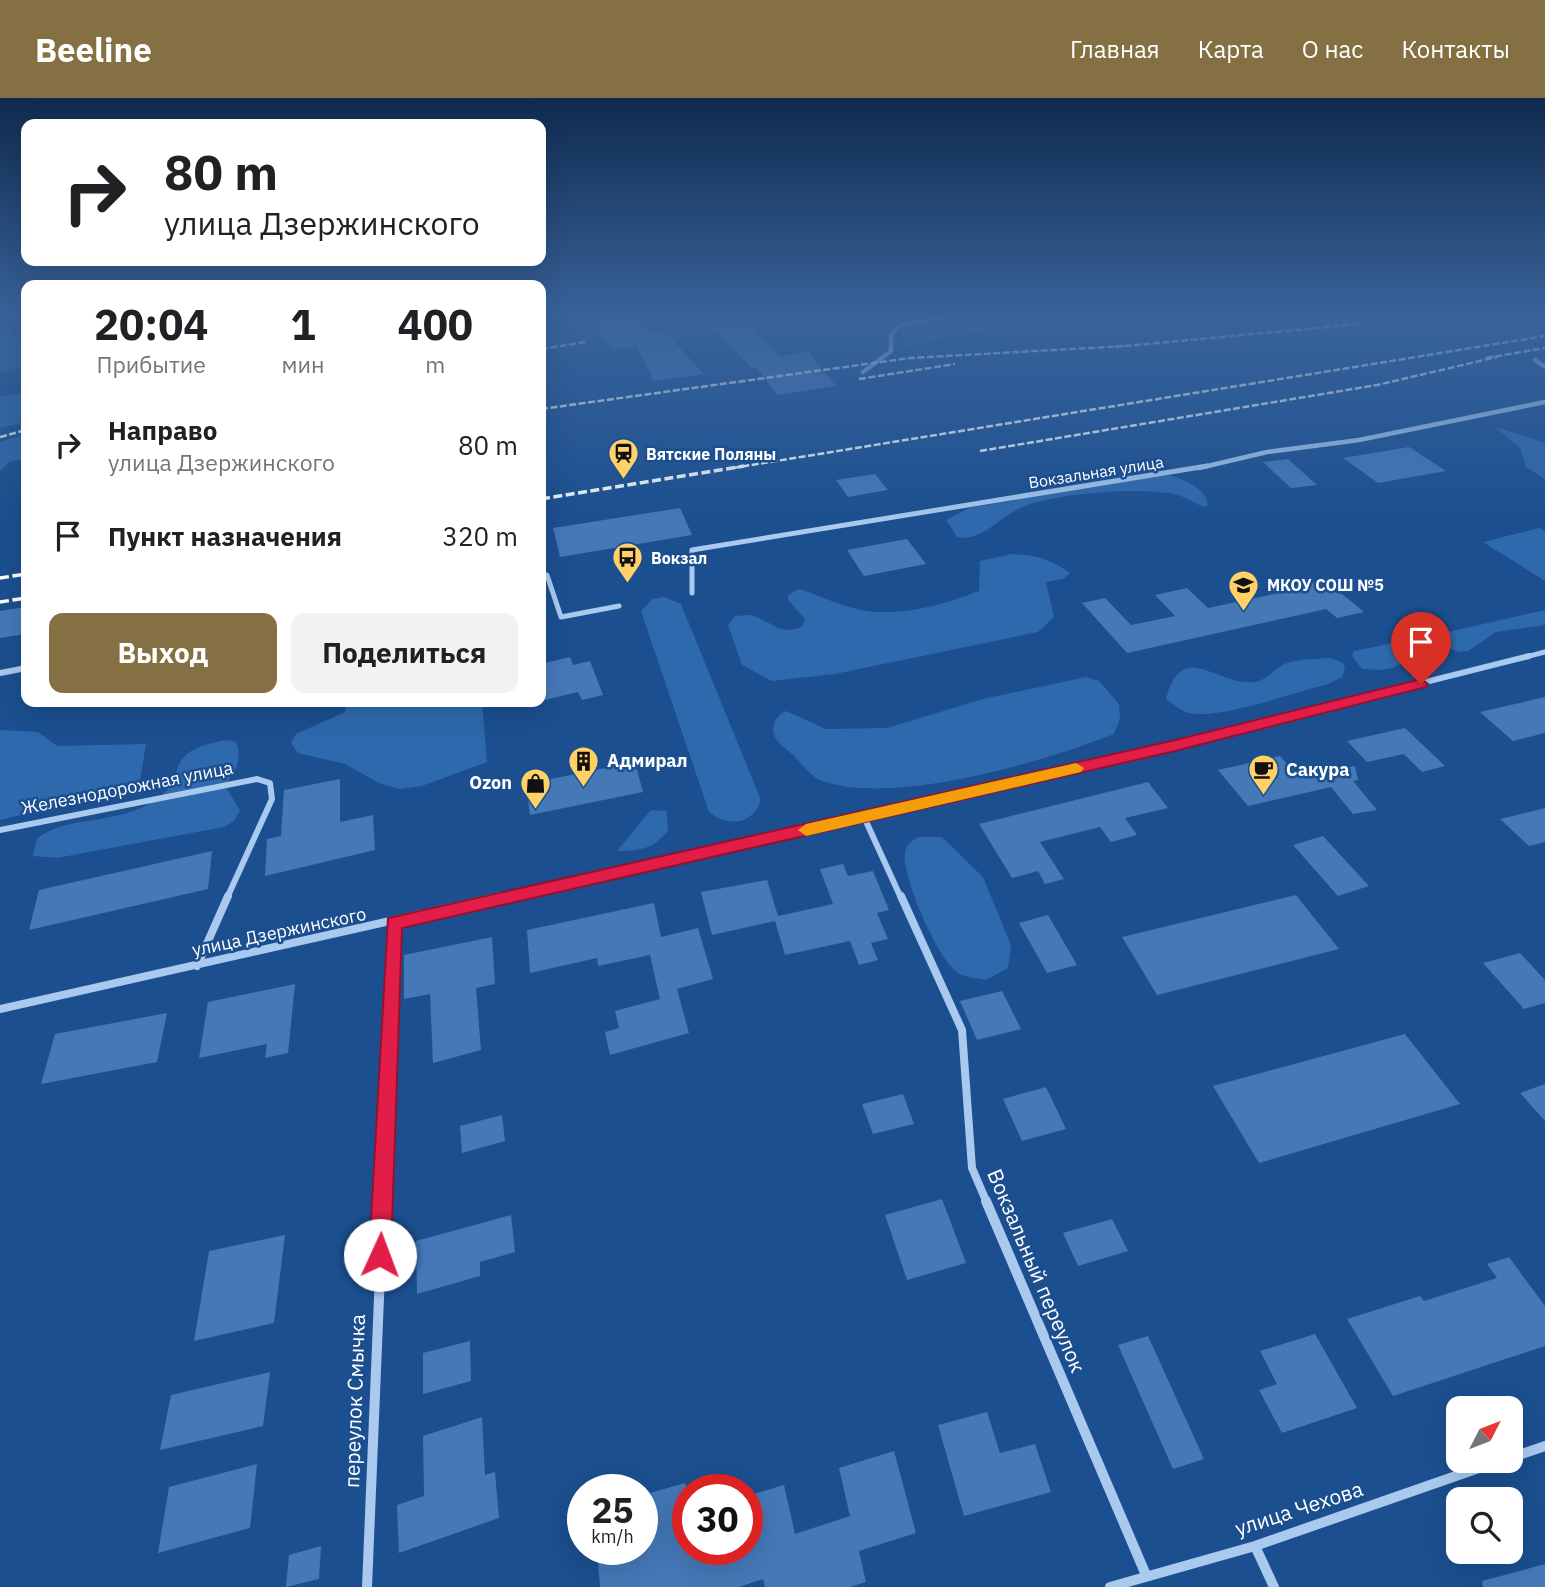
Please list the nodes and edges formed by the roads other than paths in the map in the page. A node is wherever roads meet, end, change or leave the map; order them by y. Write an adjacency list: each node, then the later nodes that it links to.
1 (1545, 402): 3 (street, Вокзальная улица)
2 (546, 575): 4 (street)
3 (692, 593)
4 (619, 606)
5 (1545, 652): 8 (street, улица Дзержинского)
6 (21, 669): 7 (street)
7 (0, 673)
8 (864, 817): 10 (street, улица Дзержинского); 17 (street, Вокзальный переулок)
9 (0, 830): 11 (street, Железнодорожная улица)
10 (394, 923): 11 (street, улица Дзержинского); 18 (street, переулок Смычка)
11 (197, 966): 12 (street, улица Дзержинского)
12 (0, 1009)
13 (1545, 1446): 14 (street)
14 (1523, 1454)
15 (1462, 1474): 16 (street, улица Чехова)
16 (1255, 1546): 17 (street, улица Чехова); 20 (street)
17 (1146, 1575): 19 (street, улица Чехова)
18 (367, 1587)
19 (1110, 1587)
20 (1274, 1587)

